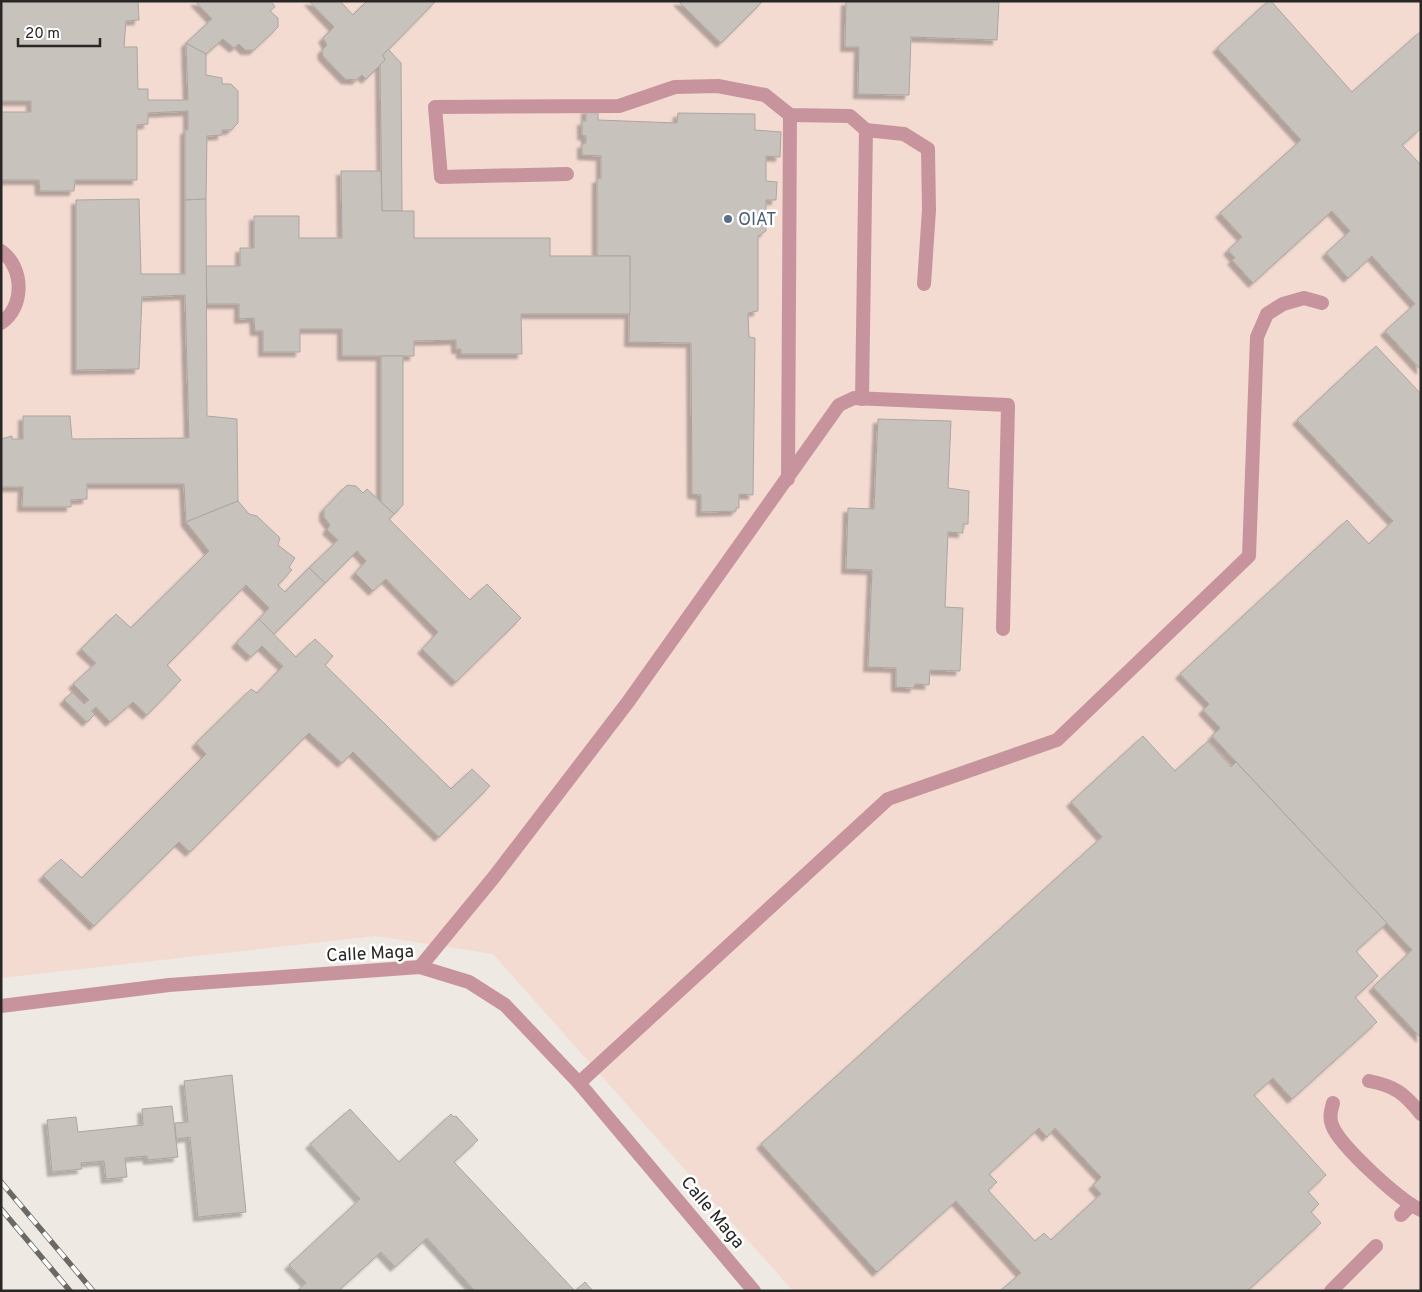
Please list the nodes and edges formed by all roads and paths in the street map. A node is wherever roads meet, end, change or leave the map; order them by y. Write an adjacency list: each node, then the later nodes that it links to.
1 (790, 115): 2 (street); 3 (street); 9 (street)
2 (866, 130): 5 (street); 8 (street)
3 (567, 174)
4 (1, 251): 7 (street)
5 (924, 284)
6 (1322, 303): 14 (street)
7 (1, 323)
8 (862, 399): 9 (street); 10 (street)
9 (788, 480): 11 (street)
10 (1003, 629)
11 (420, 967): 12 (street, Calle Maga); 14 (street, Calle Maga)
12 (1, 1006)
13 (1369, 1081): 16 (street)
14 (579, 1083): 19 (street, Calle Maga)
15 (1333, 1103): 17 (street)
16 (1421, 1114)
17 (1411, 1210)
18 (1376, 1246): 20 (street)
19 (754, 1291)
20 (1331, 1291)

